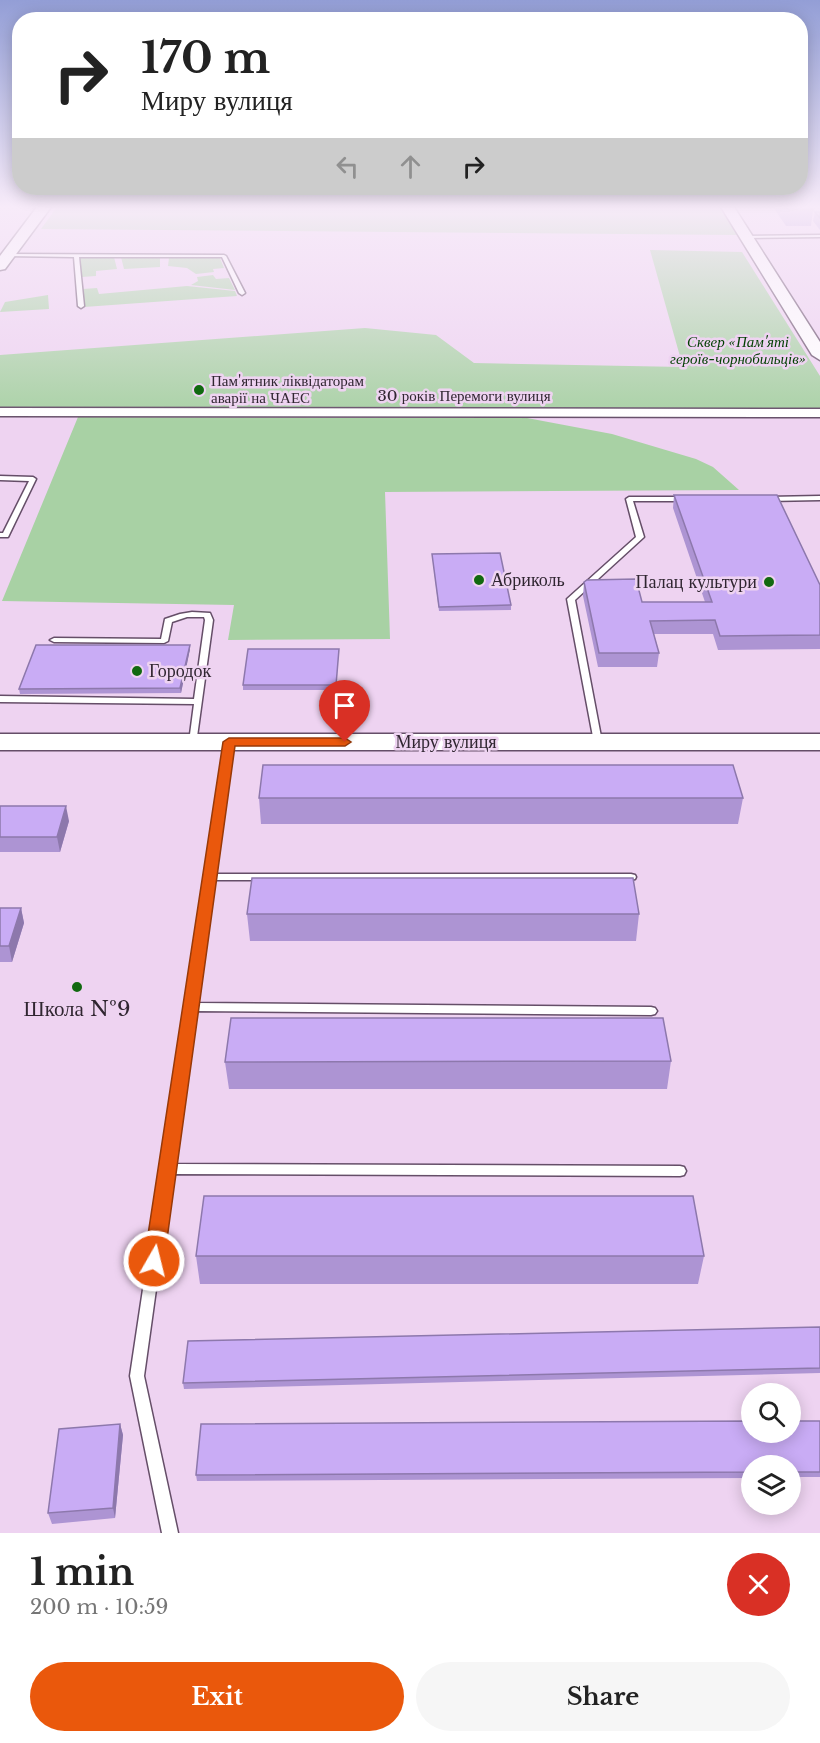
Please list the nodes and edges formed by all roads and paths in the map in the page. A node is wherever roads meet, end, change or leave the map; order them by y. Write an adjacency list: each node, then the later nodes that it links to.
1 (78, 279): 5 (lane)
2 (235, 279): 4 (lane)
3 (774, 279): 6 (street)
4 (242, 293)
5 (81, 306)
6 (814, 337): 7 (street)
7 (820, 355)
8 (0, 412): 9 (street, 30 років Перемоги вулиця)
9 (820, 413)
10 (0, 478): 14 (lane)
11 (820, 498): 13 (lane)
12 (697, 499): 21 (lane)
13 (764, 499)
14 (0, 535)
15 (54, 640): 17 (lane)
16 (0, 699): 17 (lane)
17 (198, 702): 19 (lane)
18 (0, 742): 19 (street, Миру вулиця)
19 (193, 742): 20 (street, Миру вулиця)
20 (229, 742): 21 (street, Миру вулиця); 23 (lane)
21 (598, 742): 22 (street, Миру вулиця)
22 (820, 742)
23 (211, 877): 24 (lane); 25 (lane)
24 (631, 877)
25 (191, 1006): 26 (lane); 27 (lane)
26 (651, 1011)
27 (167, 1169): 28 (lane); 29 (lane)
28 (680, 1171)
29 (170, 1533)

